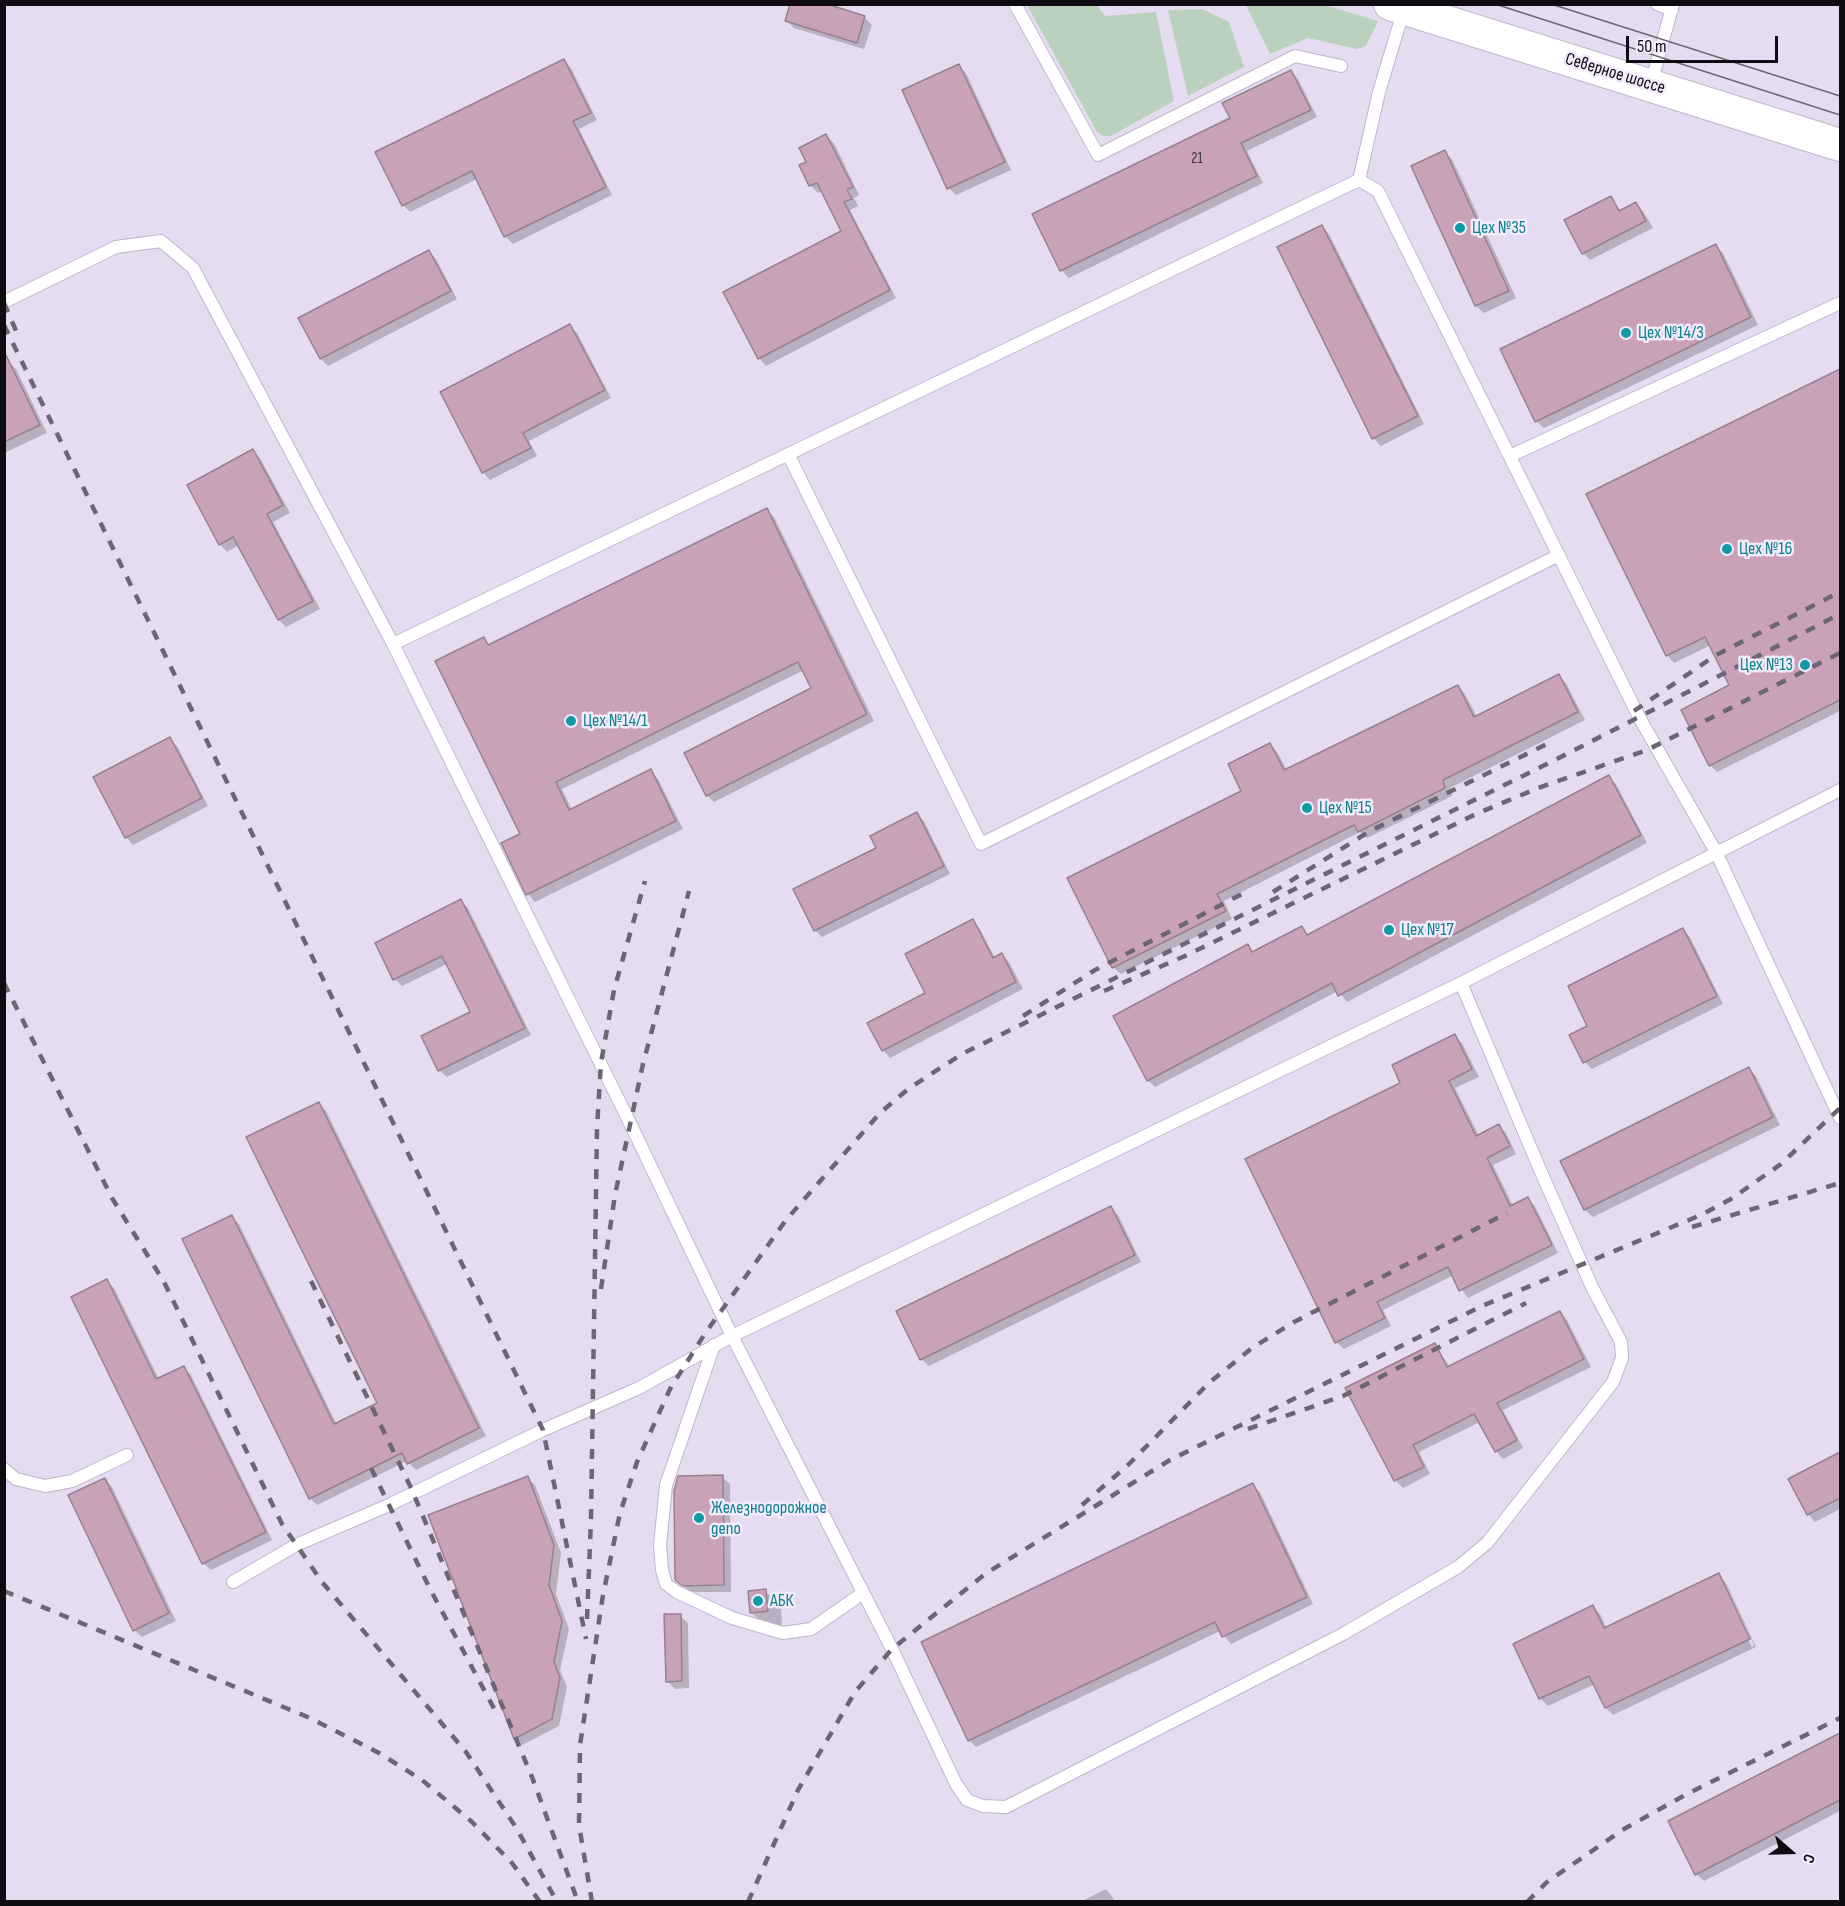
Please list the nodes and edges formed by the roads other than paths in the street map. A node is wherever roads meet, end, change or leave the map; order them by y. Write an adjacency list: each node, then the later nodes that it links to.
1 (1015, 4): 5 (lane)
2 (1657, 4): 4 (lane)
3 (1397, 7): 6 (main road, Северное шоссе); 8 (lane)
4 (1673, 7): 6 (lane)
5 (1341, 66)
6 (1651, 85): 7 (main road, Северное шоссе)
7 (1840, 145)
8 (1359, 180): 11 (lane); 12 (lane)
9 (4, 302): 14 (lane)
10 (1840, 303): 12 (lane)
11 (788, 454): 13 (lane); 14 (lane)
12 (1512, 455): 13 (lane)
13 (1560, 555): 16 (lane)
14 (393, 644): 19 (lane)
15 (1840, 790): 16 (lane)
16 (1716, 852): 17 (lane); 18 (lane)
17 (1461, 983): 19 (lane); 24 (lane)
18 (1840, 1118)
19 (732, 1336): 20 (lane); 24 (lane)
20 (714, 1345): 23 (lane); 24 (lane)
21 (127, 1455): 22 (lane)
22 (4, 1469)
23 (233, 1582)
24 (863, 1593)

